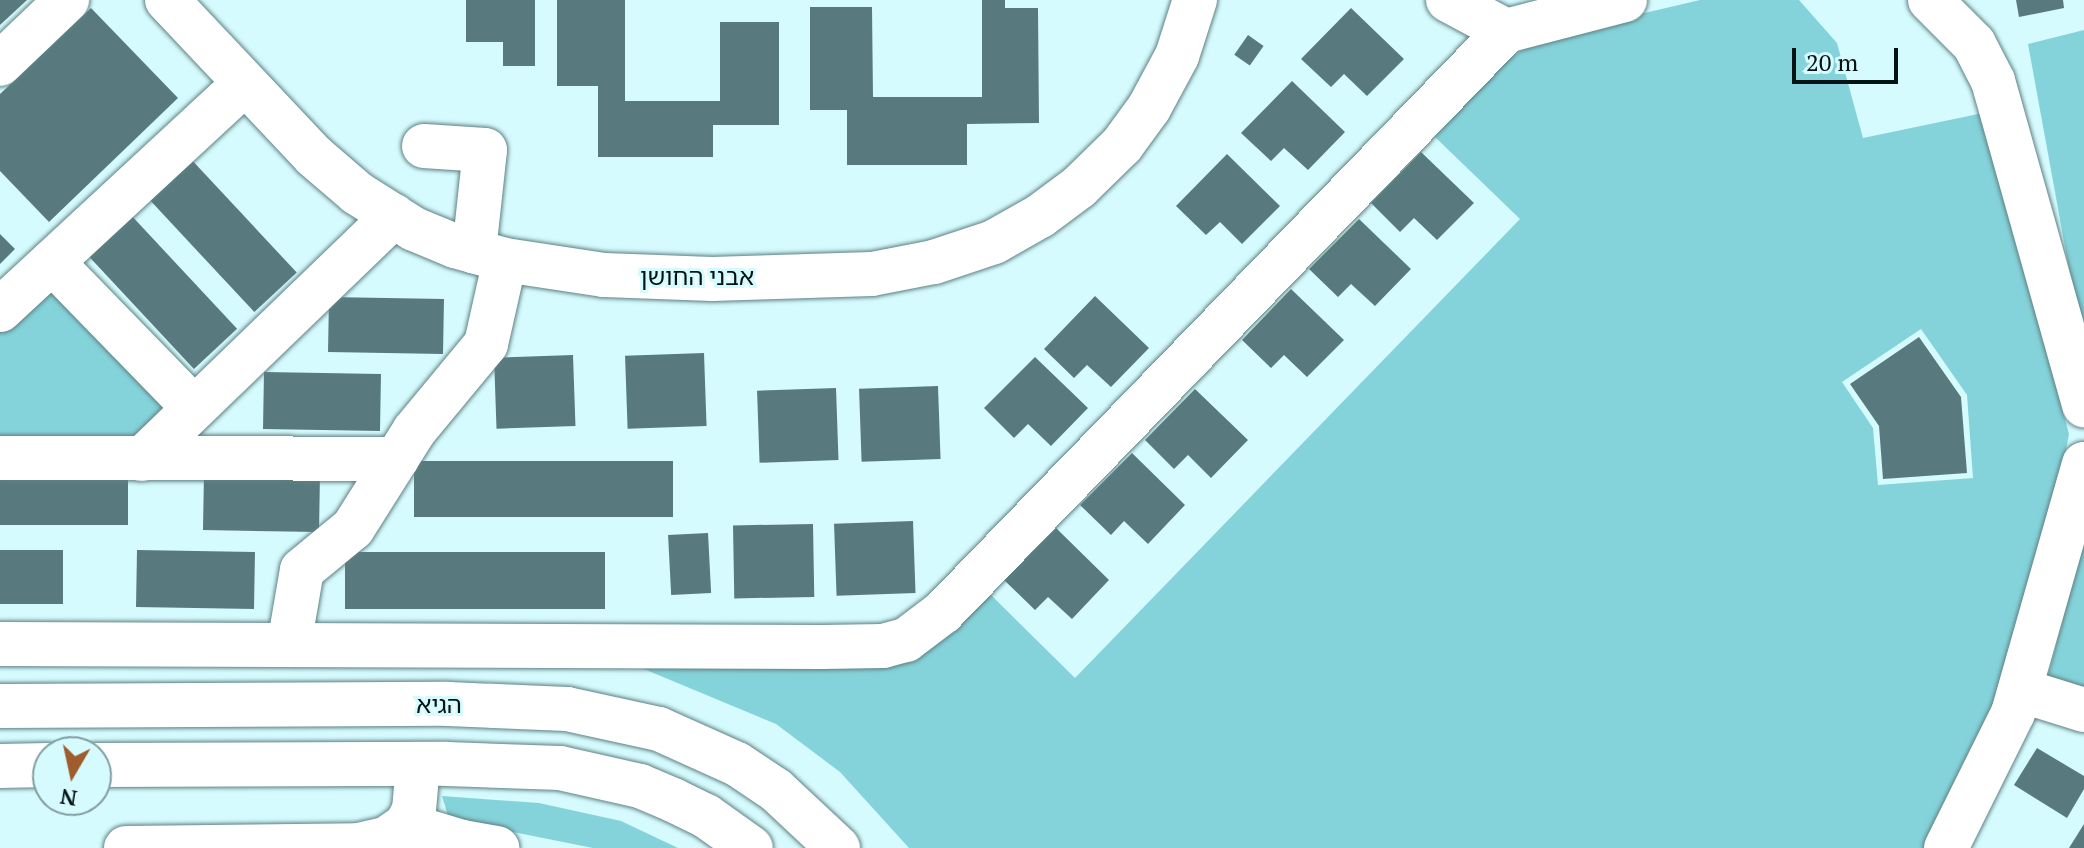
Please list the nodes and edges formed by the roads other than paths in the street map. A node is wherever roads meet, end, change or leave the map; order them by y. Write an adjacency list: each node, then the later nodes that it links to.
1 (67, 0): 8 (street)
2 (167, 0): 9 (street, אבני החושן)
3 (1195, 0): 12 (street, אבני החושן)
4 (1448, 0): 7 (street)
5 (1930, 0): 15 (street)
6 (1601, 3): 7 (street)
7 (1506, 31): 22 (street)
8 (0, 64)
9 (244, 84): 11 (street, אבני החושן); 13 (street)
10 (424, 146): 12 (street)
11 (394, 216): 12 (street, אבני החושן); 16 (street)
12 (490, 256): 19 (street)
13 (52, 262): 14 (street); 16 (street)
14 (0, 310)
15 (2084, 405)
16 (194, 408): 18 (street)
17 (0, 458): 18 (street)
18 (142, 459): 19 (street)
19 (397, 459): 22 (street)
20 (2084, 464): 23 (street)
21 (0, 644): 22 (street)
22 (289, 645)
23 (2020, 690): 25 (street); 35 (street)
24 (0, 706): 34 (street, הגיא)
25 (2084, 710)
26 (418, 764): 28 (street); 30 (street); 33 (street)
27 (32, 765): 29 (street)
28 (112, 765)
29 (0, 766)
30 (406, 825): 31 (street); 32 (street)
31 (126, 848)
32 (497, 848)
33 (751, 848)
34 (838, 848)
35 (1946, 848)

